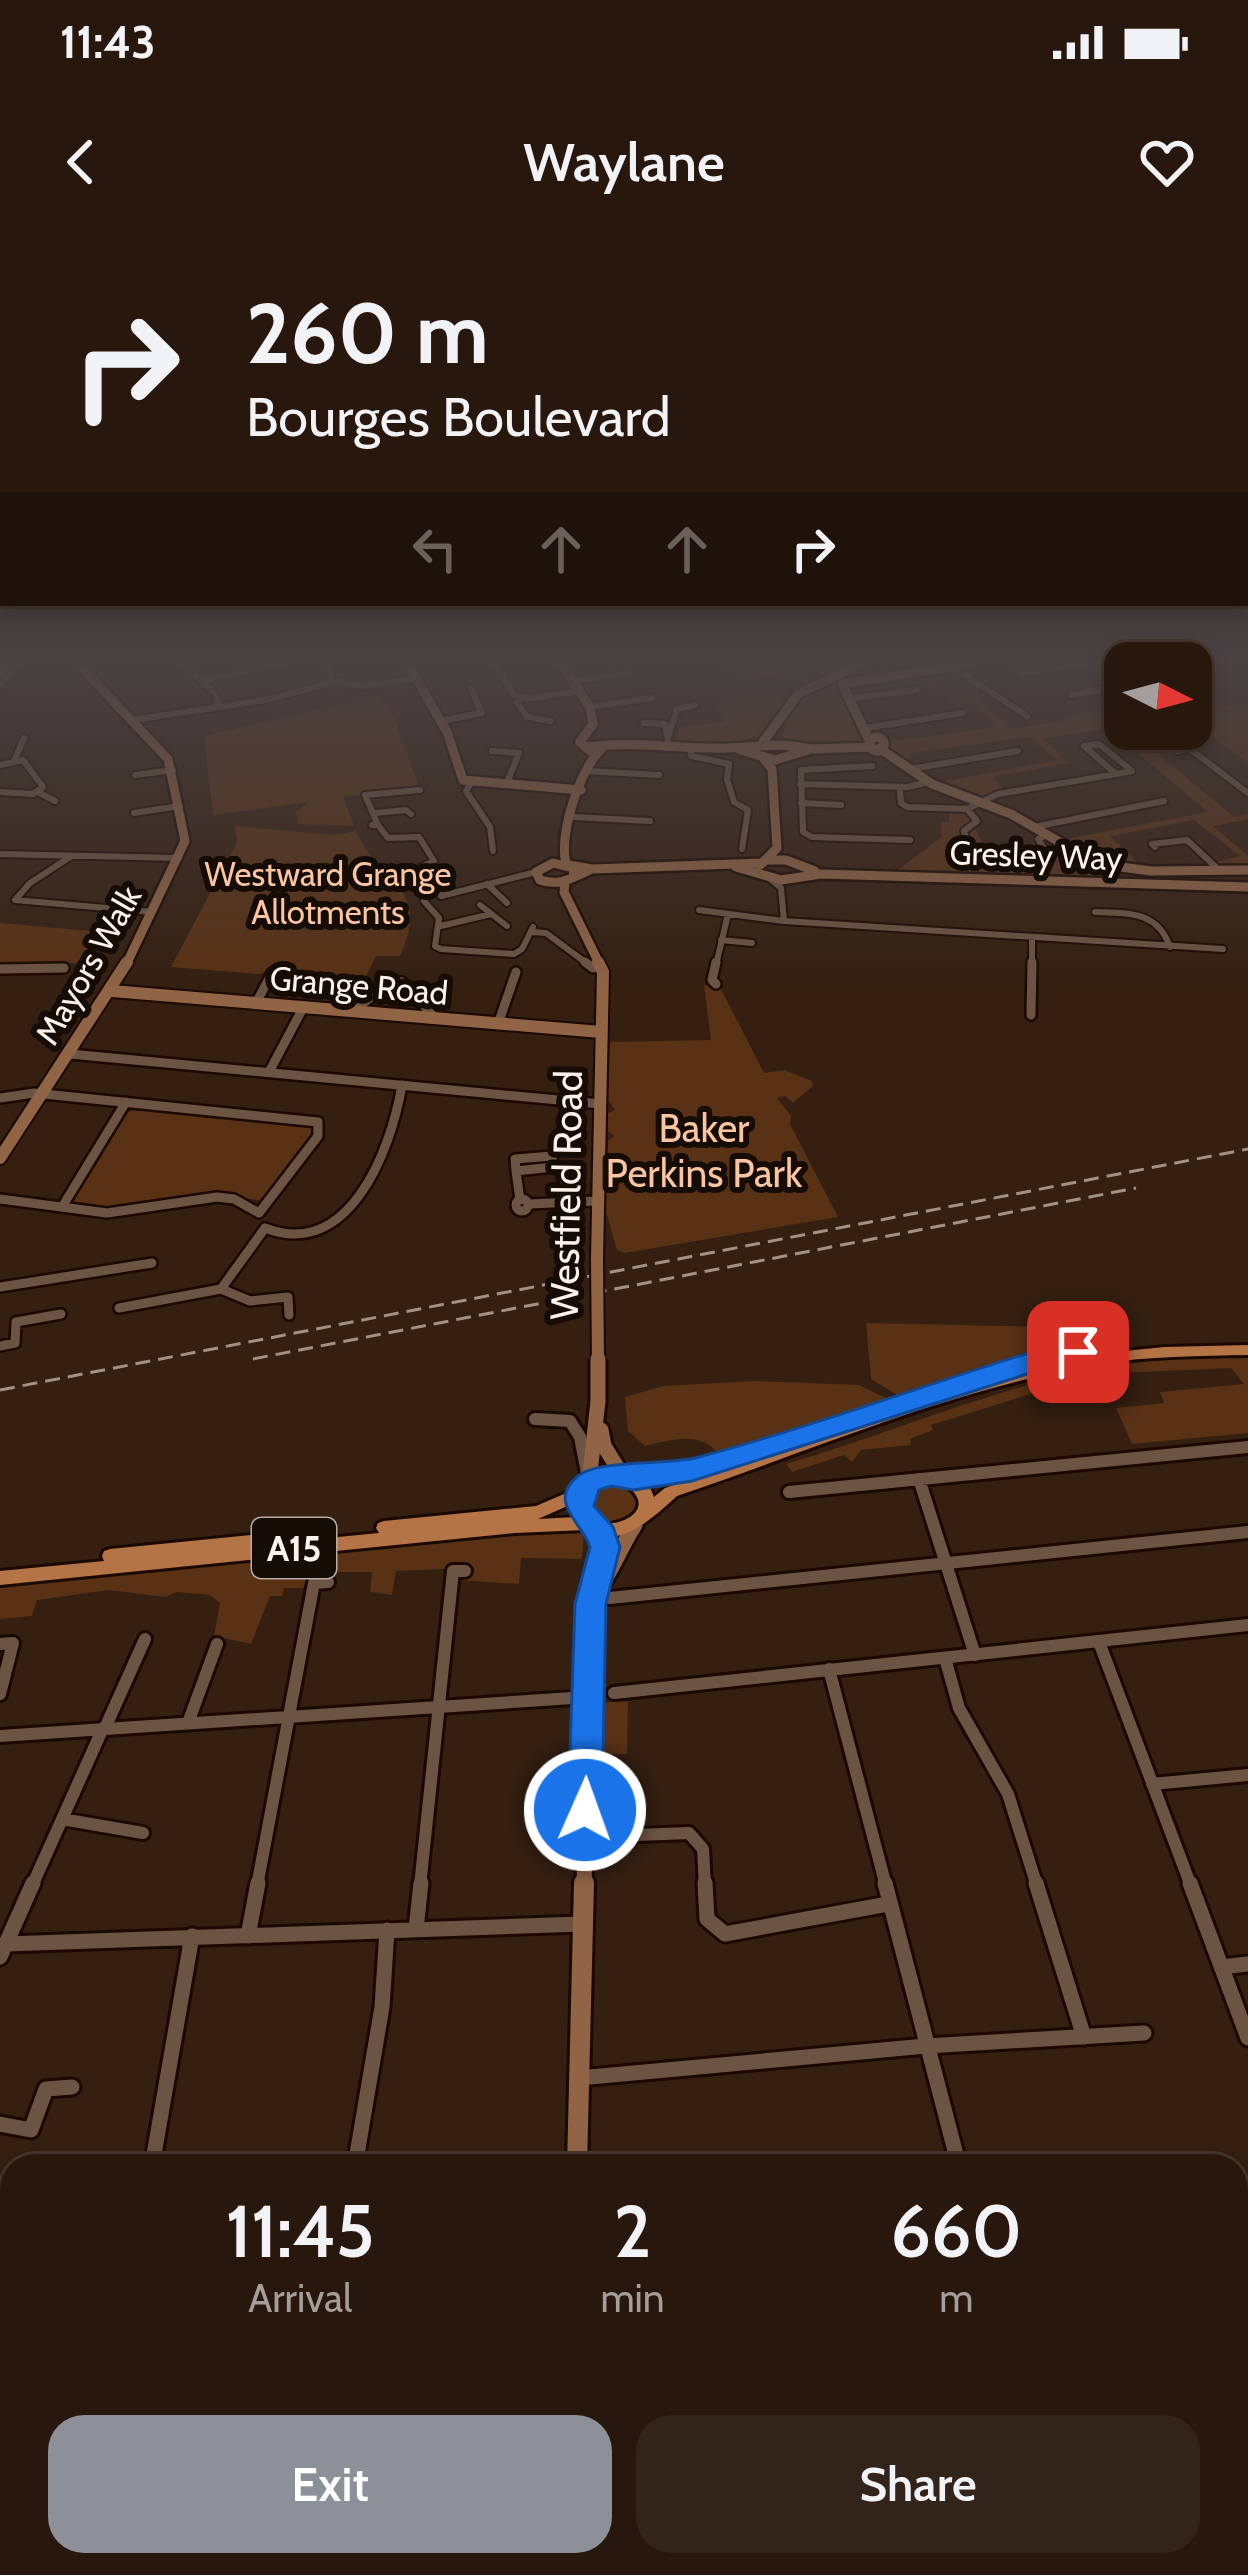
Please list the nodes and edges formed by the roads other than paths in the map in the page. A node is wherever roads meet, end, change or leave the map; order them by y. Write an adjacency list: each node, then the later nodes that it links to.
1 (34, 772): 26 (street)
2 (158, 772): 16 (street)
3 (173, 772): 33 (street)
4 (463, 772): 18 (street)
5 (511, 772): 21 (street)
6 (587, 772): 23 (street)
7 (604, 772): 17 (street)
8 (728, 772): 46 (street)
9 (776, 772): 45 (street)
10 (802, 772): 20 (street)
11 (914, 772): 19 (street)
12 (1114, 772): 15 (street)
13 (1127, 772): 15 (street)
14 (1221, 772): 27 (street)
15 (1116, 774): 31 (street)
16 (135, 775)
17 (658, 775)
18 (467, 781): 21 (street); 48 (street)
19 (929, 782): 20 (street); 31 (street)
20 (800, 784): 30 (street)
21 (506, 785): 23 (street)
22 (419, 790): 37 (street)
23 (581, 790): 38 (street)
24 (0, 792): 26 (street)
25 (900, 792): 34 (street)
26 (38, 793): 28 (street)
27 (1248, 793)
28 (55, 801)
29 (1164, 801): 40 (street)
30 (802, 803): 32 (street); 43 (street)
31 (983, 803): 34 (street); 40 (street)
32 (841, 805)
33 (180, 806): 36 (street); 52 (street)
34 (967, 808): 42 (street)
35 (408, 810): 37 (street)
36 (134, 813)
37 (375, 813): 65 (street)
38 (573, 817): 39 (street); 49 (street)
39 (650, 821)
40 (1034, 827): 41 (street)
41 (1046, 835): 47 (street); 58 (street)
42 (968, 838)
43 (910, 840)
44 (1155, 847): 58 (street)
45 (777, 848): 56 (street); 57 (street)
46 (742, 849)
47 (1044, 849)
48 (493, 851)
49 (563, 851): 53 (street); 54 (street)
50 (0, 854): 51 (street)
51 (70, 857): 52 (street); 69 (street)
52 (179, 857): 69 (street, Mayors Walk)
53 (547, 864): 54 (street); 60 (street)
54 (567, 865): 55 (street); 62 (street)
55 (592, 868): 56 (street); 62 (street)
56 (766, 869): 57 (street); 57 (street); 64 (street)
57 (795, 870): 63 (street, Gresley Way); 64 (street)
58 (1219, 870): 59 (street)
59 (1248, 870)
60 (542, 878): 61 (street); 62 (street)
61 (487, 884): 65 (street); 66 (street)
62 (568, 884): 96 (street, Westfield Road)
63 (1248, 886)
64 (781, 888): 73 (street)
65 (441, 896): 74 (street)
66 (507, 903)
67 (480, 905): 71 (street)
68 (700, 910): 72 (street)
69 (152, 912): 89 (street, Mayors Walk)
70 (1095, 912): 79 (street)
71 (491, 914): 74 (street); 75 (street)
72 (728, 914): 73 (street); 77 (street)
73 (784, 921): 76 (street)
74 (441, 926): 81 (street)
75 (507, 926)
76 (1032, 938): 79 (street); 93 (street)
77 (721, 940): 78 (street); 88 (street)
78 (752, 943)
79 (1170, 947): 80 (street)
80 (1223, 950)
81 (517, 952): 83 (street); 95 (street)
82 (561, 959): 83 (street)
83 (574, 959): 85 (street)
84 (64, 968): 86 (street)
85 (593, 968)
86 (0, 969)
87 (272, 973): 90 (street)
88 (716, 983)
89 (112, 991): 90 (street, Grange Road); 97 (street, Mayors Walk)
90 (256, 1003): 91 (street, Grange Road)
91 (303, 1008): 92 (street, Grange Road); 98 (street)
92 (352, 1012): 94 (street, Grange Road); 94 (street)
93 (1031, 1015)
94 (436, 1018): 95 (street, Grange Road)
95 (498, 1024): 96 (street, Grange Road)
96 (601, 1032): 103 (street, Westfield Road)
97 (70, 1054): 98 (street); 100 (street, Mayors Walk)
98 (269, 1072): 99 (street)
99 (402, 1085): 103 (street); 110 (street)
100 (44, 1094): 101 (street); 102 (street); 104 (street, Mayors Walk)
101 (0, 1098)
102 (127, 1102): 108 (street); 109 (street)
103 (601, 1104): 107 (street, Westfield Road)
104 (0, 1157)
105 (516, 1171): 107 (street)
106 (0, 1199): 108 (street)
107 (597, 1202): 119 (street, Westfield Road, bridge)
108 (62, 1207): 109 (street)
109 (259, 1213): 110 (street)
110 (265, 1228): 113 (street)
111 (152, 1263): 112 (street)
112 (0, 1287)
113 (221, 1288): 114 (street); 116 (street)
114 (119, 1308)
115 (61, 1314): 117 (street)
116 (290, 1315)
117 (0, 1346)
118 (1248, 1346): 122 (main road, A15); 126 (main road, A15)
119 (598, 1407): 122 (street, Westfield Road); 124 (street, Westfield Road)
120 (535, 1419): 124 (street)
121 (1248, 1447): 123 (street)
122 (628, 1477): 124 (main road, A15); 126 (main road)
123 (919, 1479): 125 (street); 129 (street)
124 (586, 1484): 127 (main road); 130 (main road, A15)
125 (789, 1492)
126 (640, 1519): 127 (main road, A15); 134 (street)
127 (593, 1525): 132 (main road, A15); 134 (street)
128 (1248, 1532): 129 (street)
129 (946, 1564): 135 (street); 141 (street)
130 (0, 1568)
131 (457, 1568): 147 (street)
132 (0, 1578)
133 (319, 1579): 148 (street)
134 (592, 1596): 146 (street)
135 (610, 1598)
136 (1248, 1624): 138 (street)
137 (145, 1639): 150 (street)
138 (1099, 1642): 141 (street); 153 (street)
139 (13, 1643): 145 (street)
140 (217, 1644): 149 (street)
141 (975, 1655): 142 (street)
142 (945, 1658): 143 (street); 167 (street)
143 (829, 1669): 144 (street); 157 (street)
144 (614, 1693)
145 (0, 1694)
146 (588, 1697): 147 (street); 156 (street)
147 (439, 1708): 148 (street); 159 (street)
148 (289, 1718): 149 (street); 162 (street)
149 (188, 1723): 150 (street)
150 (104, 1728): 151 (street); 154 (street)
151 (0, 1736)
152 (1248, 1775): 153 (street)
153 (1153, 1784): 165 (street)
154 (62, 1819): 155 (street); 163 (street)
155 (143, 1832)
156 (585, 1837): 157 (street); 158 (street)
157 (888, 1904): 169 (street)
158 (583, 1924): 159 (street); 170 (street)
159 (416, 1929): 160 (street)
160 (387, 1930): 162 (street); 174 (street)
161 (192, 1936): 162 (street); 163 (street); 173 (street)
162 (248, 1936)
163 (4, 1945)
164 (1248, 1964): 165 (street)
165 (1222, 1967): 168 (street)
166 (1144, 2032): 167 (street)
167 (1084, 2037): 169 (street)
168 (1248, 2038)
169 (926, 2045): 170 (street); 176 (street)
170 (579, 2078): 175 (street)
171 (72, 2087): 172 (street)
172 (0, 2124)
173 (154, 2154)
174 (357, 2154)
175 (577, 2154)
176 (956, 2154)

